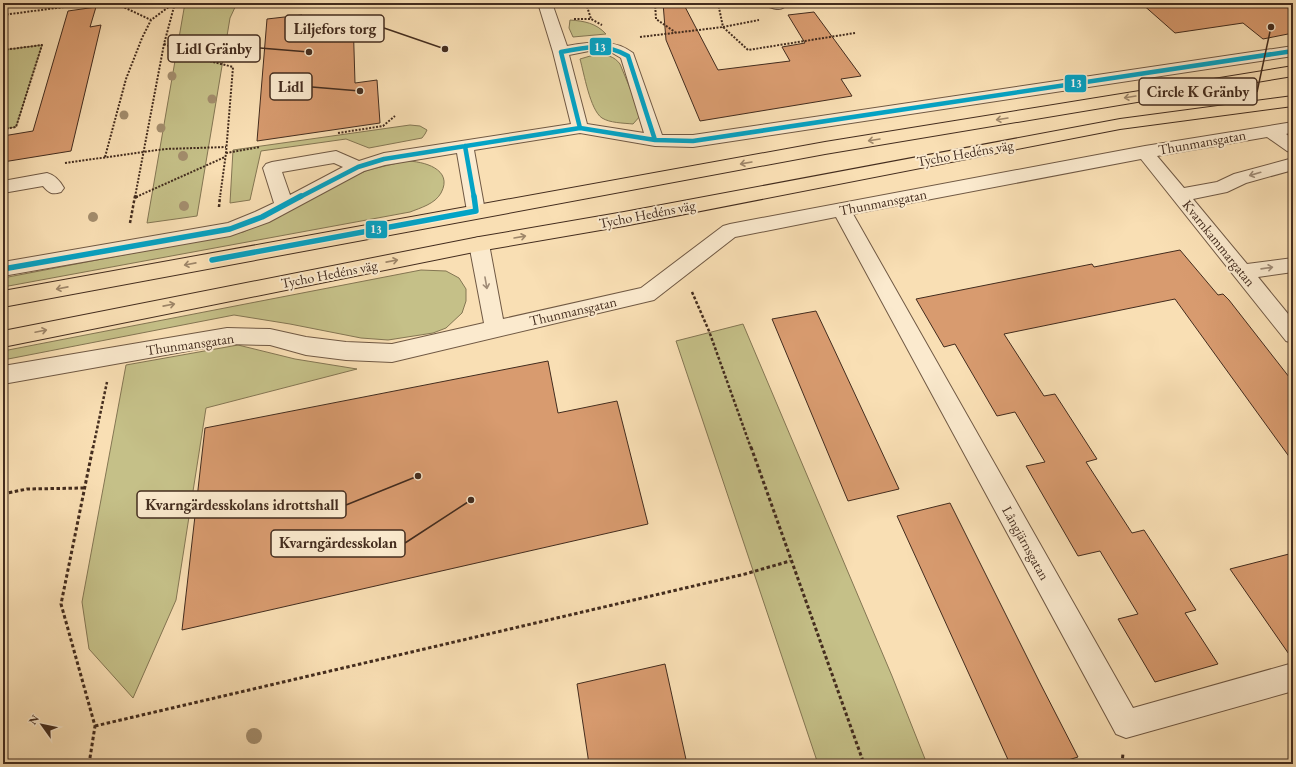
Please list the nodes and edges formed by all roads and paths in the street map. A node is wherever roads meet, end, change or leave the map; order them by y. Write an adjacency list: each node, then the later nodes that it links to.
1 (94, 3): 9 (path)
2 (115, 3): 11 (path)
3 (175, 3): 11 (path); 16 (path)
4 (546, 3): 19 (street)
5 (586, 3): 10 (path)
6 (655, 3): 13 (path)
7 (718, 3): 12 (path)
8 (777, 4): 12 (path)
9 (3, 15)
10 (591, 18)
11 (151, 20): 32 (path)
12 (723, 27): 13 (path); 14 (path)
13 (676, 33): 15 (path)
14 (855, 33)
15 (636, 37)
16 (164, 44): 28 (path); 30 (path)
17 (3, 50): 24 (path)
18 (1293, 51): 26 (street)
19 (561, 52): 23 (street); 26 (street)
20 (1293, 72): 43 (main road, Tycho Hedéns väg, one-way to 43)
21 (1293, 101): 46 (main road, Tycho Hedéns väg, one-way to 21)
22 (1293, 127): 25 (street, Thunmansgatan)
23 (580, 128): 26 (street); 27 (street)
24 (3, 129)
25 (1270, 131): 29 (street); 31 (street, Thunmansgatan)
26 (655, 140)
27 (464, 146): 36 (street); 43 (street)
28 (226, 147): 30 (path); 33 (path)
29 (1293, 147)
30 (144, 152): 32 (path); 40 (path)
31 (1145, 152): 39 (street, Kvarnkammargatan); 42 (street, Thunmansgatan)
32 (105, 157): 34 (path)
33 (225, 157): 40 (path); 45 (path)
34 (58, 164)
35 (1293, 164): 39 (street, one-way to 39)
36 (358, 167): 41 (street); 41 (street)
37 (3, 187): 38 (street)
38 (55, 188)
39 (1180, 195): 50 (street, Kvarnkammargatan)
40 (135, 198): 44 (path)
41 (284, 205): 45 (street)
42 (841, 210): 49 (street, Thunmansgatan); 60 (street, Långjärnsgatan)
43 (476, 211): 51 (main road, Tycho Hedéns väg, one-way to 51)
44 (130, 224)
45 (216, 231): 48 (street)
46 (480, 244): 52 (street, one-way to 52); 54 (main road, Tycho Hedéns väg, one-way to 46)
47 (1293, 265): 50 (street, one-way to 47)
48 (3, 269)
49 (678, 271): 52 (street, Thunmansgatan); 59 (path)
50 (1242, 272): 53 (street, Kvarnkammargatan)
51 (3, 299)
52 (495, 329): 55 (street, Thunmansgatan)
53 (1293, 334)
54 (3, 339)
55 (3, 375)
56 (107, 379): 57 (path)
57 (85, 488): 58 (path); 61 (path)
58 (3, 494)
59 (790, 560): 61 (path); 63 (path)
60 (1293, 677)
61 (95, 726): 62 (path)
62 (89, 764)
63 (864, 764)

